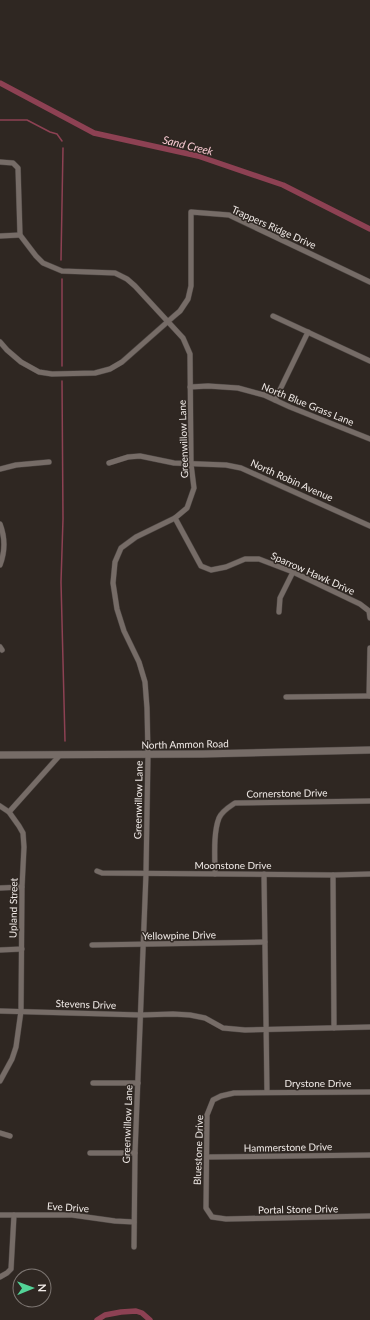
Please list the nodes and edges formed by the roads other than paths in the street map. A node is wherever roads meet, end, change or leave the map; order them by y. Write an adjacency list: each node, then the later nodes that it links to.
1 (0, 162): 2 (street)
2 (20, 235): 3 (street); 6 (street, Greenwillow Lane)
3 (0, 236)
4 (370, 282): 6 (street, Trappers Ridge Drive)
5 (273, 316): 7 (street)
6 (168, 322): 8 (street, Trappers Ridge Drive); 10 (street, Greenwillow Lane)
7 (308, 332): 9 (street); 11 (street)
8 (0, 342)
9 (369, 359)
10 (190, 387): 11 (street, North Blue Grass Lane); 15 (street, Greenwillow Lane)
11 (275, 400): 12 (street, North Blue Grass Lane)
12 (370, 439)
13 (49, 462): 16 (street)
14 (109, 463): 15 (street, North Robin Avenue)
15 (191, 464): 17 (street, Greenwillow Lane); 19 (street, North Robin Avenue)
16 (0, 469)
17 (175, 518): 21 (street, Sparrow Hawk Drive); 28 (street, Greenwillow Lane)
18 (0, 524): 20 (street)
19 (370, 526)
20 (0, 565)
21 (293, 572): 22 (street); 23 (street, Sparrow Hawk Drive)
22 (279, 612)
23 (370, 618)
24 (370, 648): 25 (street)
25 (369, 696): 26 (street)
26 (286, 697)
27 (370, 750): 28 (main road, North Ammon Road)
28 (148, 754): 30 (main road, North Ammon Road); 35 (street, Greenwillow Lane)
29 (0, 755): 30 (main road, North Ammon Road)
30 (60, 755): 33 (street)
31 (370, 801): 36 (street, Cornerstone Drive)
32 (0, 806): 33 (street)
33 (9, 812): 40 (street, Upland Street)
34 (97, 871): 35 (street, Moonstone Drive)
35 (146, 874): 36 (street, Moonstone Drive); 43 (street, Greenwillow Lane)
36 (215, 874): 37 (street, Moonstone Drive)
37 (264, 874): 39 (street, Moonstone Drive); 42 (street)
38 (370, 874): 39 (street, Moonstone Drive)
39 (333, 875): 51 (street)
40 (22, 887): 41 (street); 45 (street, Upland Street)
41 (0, 888)
42 (265, 942): 43 (street, Yellowpine Drive); 52 (street)
43 (143, 944): 44 (street, Yellowpine Drive); 49 (street, Greenwillow Lane)
44 (92, 945)
45 (22, 948): 46 (street); 48 (street, Upland Street)
46 (0, 950)
47 (0, 1011): 48 (street, Stevens Drive)
48 (21, 1011): 49 (street, Stevens Drive); 53 (street, Upland Street)
49 (141, 1015): 52 (street, Stevens Drive); 55 (street, Greenwillow Lane)
50 (370, 1027): 51 (street, Stevens Drive)
51 (334, 1028): 52 (street, Stevens Drive)
52 (266, 1029): 56 (street)
53 (0, 1081)
54 (93, 1083): 55 (street)
55 (138, 1083): 61 (street, Greenwillow Lane)
56 (267, 1092): 57 (street, Drystone Drive); 63 (street, Bluestone Drive)
57 (370, 1092)
58 (0, 1133): 59 (street)
59 (10, 1136)
60 (90, 1153): 61 (street)
61 (135, 1153): 68 (street, Greenwillow Lane)
62 (370, 1155): 63 (street, Hammerstone Drive)
63 (207, 1158): 67 (street, Bluestone Drive)
64 (0, 1215): 65 (street, Eve Drive)
65 (14, 1215): 68 (street, Eve Drive); 70 (street)
66 (370, 1216): 67 (street, Portal Stone Drive)
67 (226, 1219)
68 (134, 1222): 69 (street, Greenwillow Lane)
69 (134, 1247)
70 (0, 1277)

